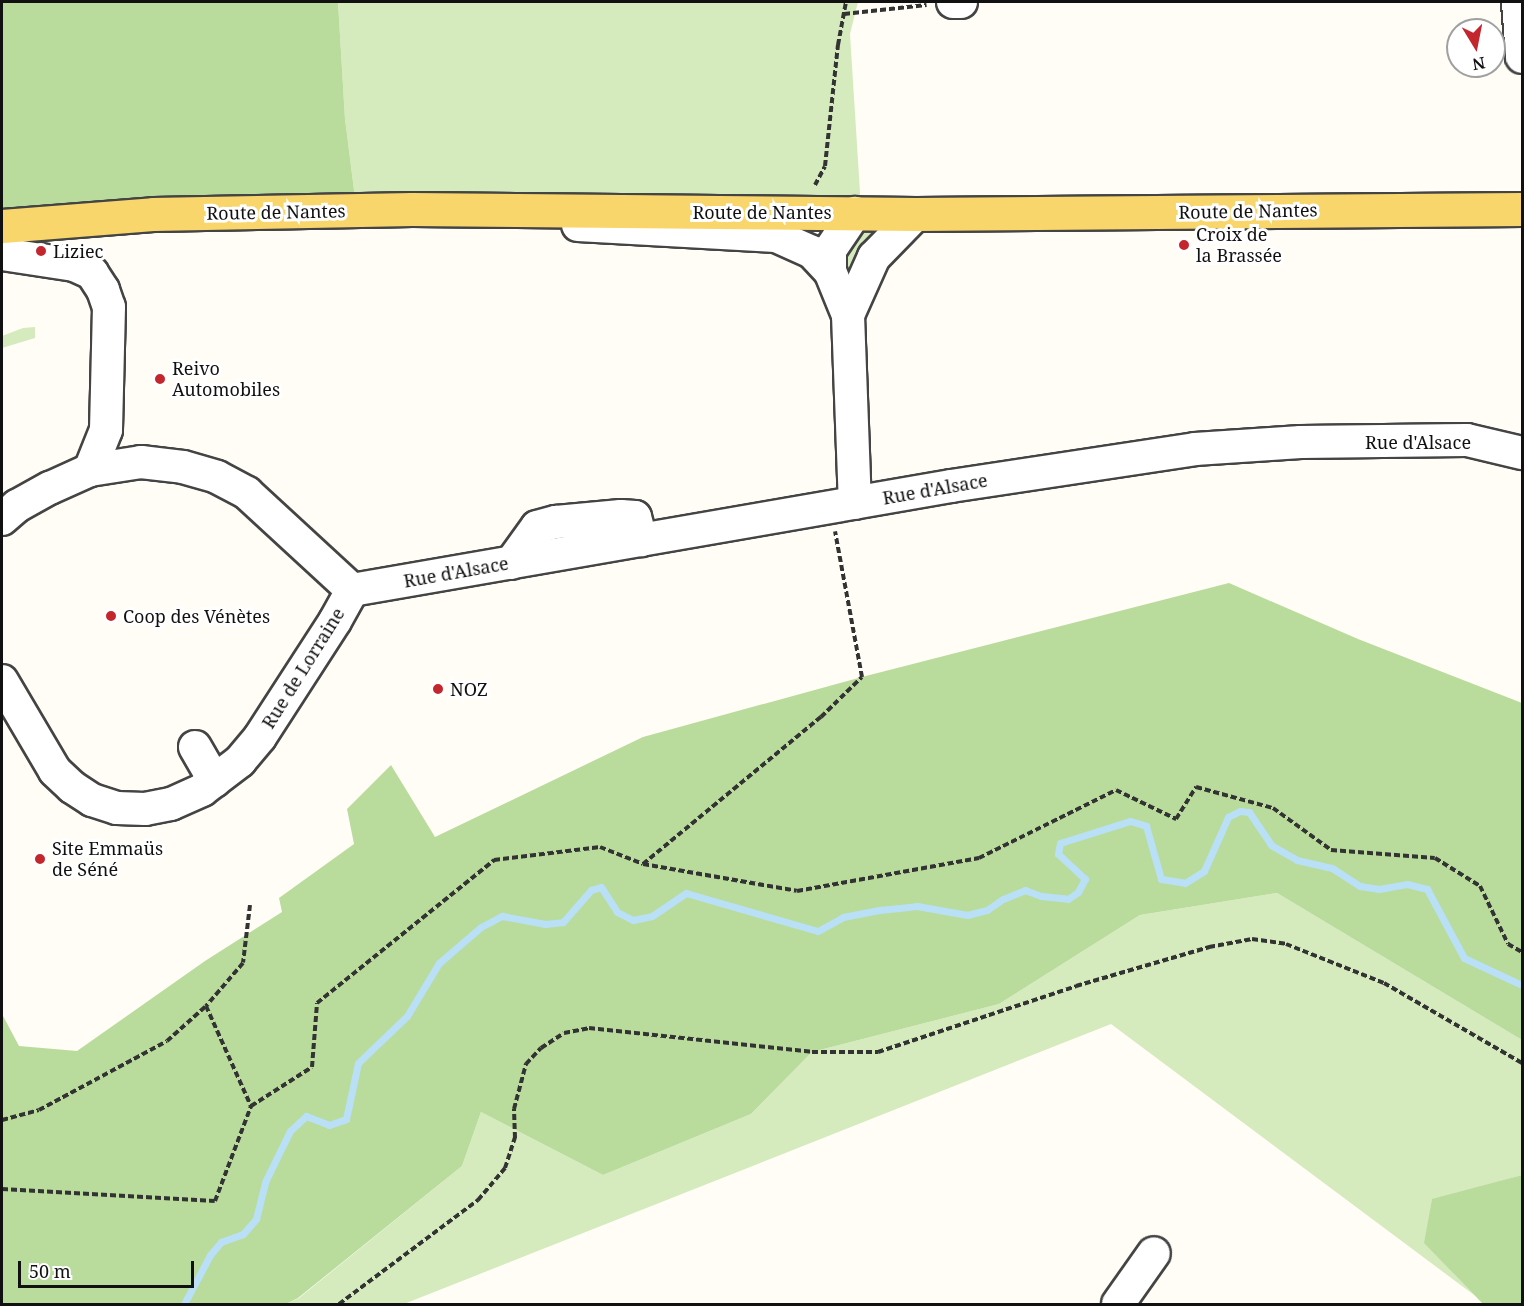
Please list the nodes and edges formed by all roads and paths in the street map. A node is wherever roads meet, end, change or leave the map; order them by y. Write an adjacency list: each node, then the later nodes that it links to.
1 (846, 2): 5 (path)
2 (953, 2): 3 (street); 5 (path)
3 (961, 2)
4 (1518, 2): 6 (street)
5 (844, 14): 7 (path)
6 (1522, 57)
7 (806, 188)
8 (1522, 209): 11 (main road, Route de Nantes)
9 (500, 210): 10 (main road, Route de Nantes); 12 (main road, Route de Nantes); 14 (street)
10 (855, 213): 11 (main road, Route de Nantes); 14 (street)
11 (916, 214): 15 (street)
12 (2, 226)
13 (2, 254): 17 (street)
14 (830, 271): 15 (street)
15 (848, 315): 18 (street)
16 (1522, 453): 18 (street, Rue d'Alsace)
17 (90, 470): 19 (street, Rue de Lorraine); 20 (street, Rue de Lorraine)
18 (843, 505): 20 (street, Rue d'Alsace); 24 (path)
19 (2, 519)
20 (352, 590): 23 (street, Rue de Lorraine)
21 (2, 681): 23 (street, Rue de Lorraine)
22 (195, 747): 23 (street)
23 (214, 781)
24 (643, 864): 26 (path); 29 (path)
25 (250, 905): 27 (path)
26 (1522, 952)
27 (206, 1006): 29 (path); 30 (path)
28 (1522, 1063): 33 (path)
29 (251, 1106): 31 (path)
30 (2, 1120)
31 (2, 1189)
32 (1154, 1253): 34 (street)
33 (339, 1305)
34 (1118, 1305)

